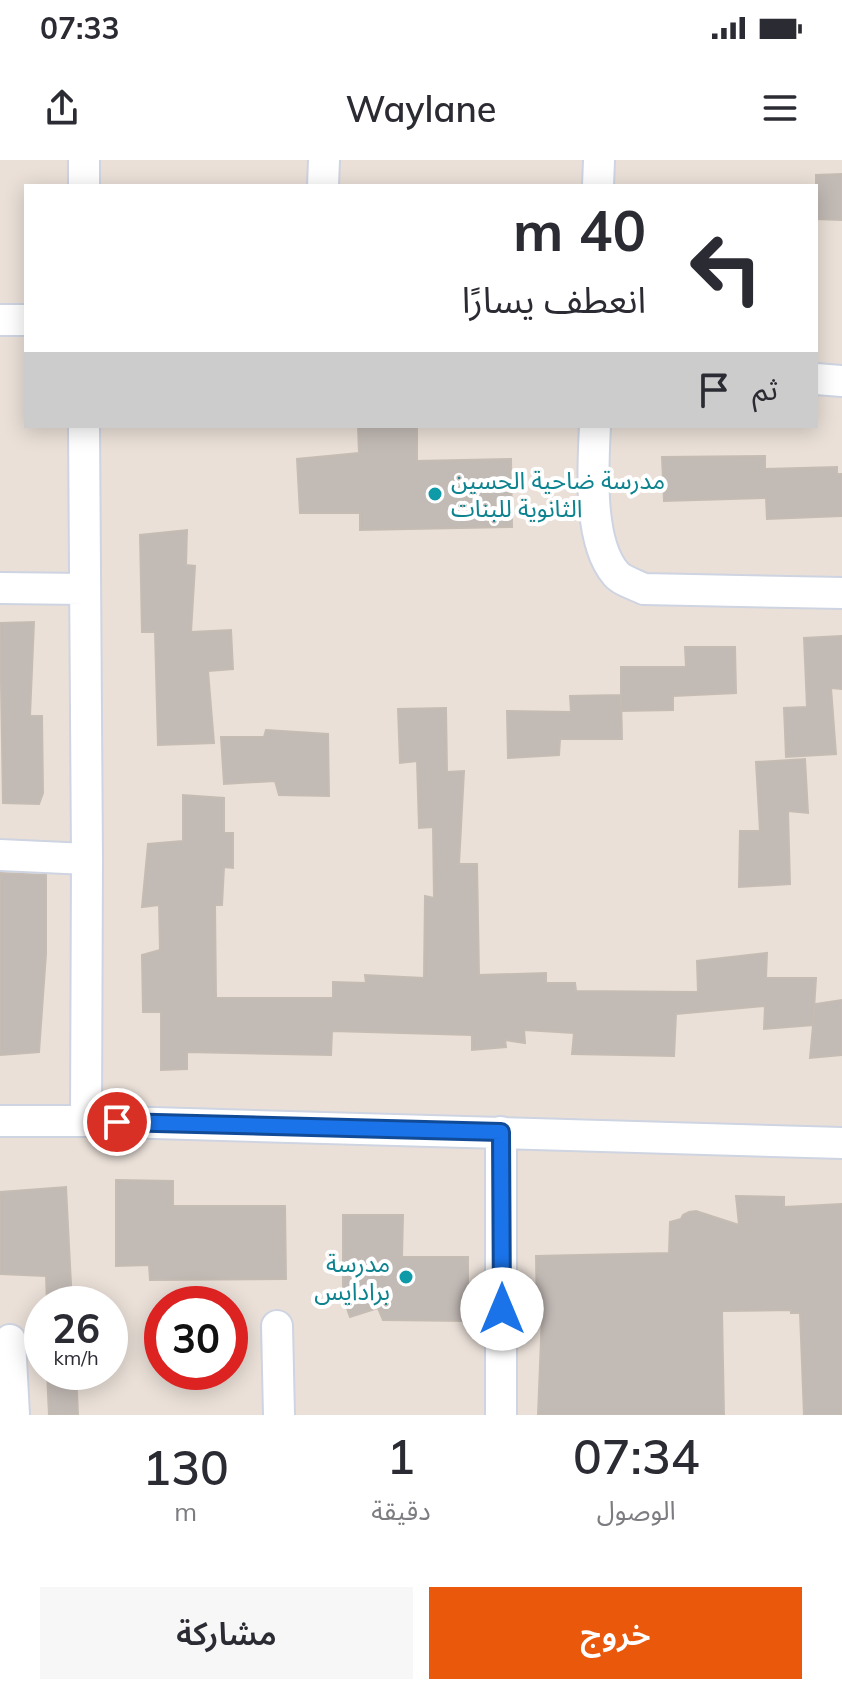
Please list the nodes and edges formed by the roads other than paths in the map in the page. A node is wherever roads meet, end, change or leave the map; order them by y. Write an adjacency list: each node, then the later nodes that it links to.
1 (84, 160): 4 (street)
2 (324, 160): 5 (street)
3 (599, 160): 6 (street)
4 (84, 184)
5 (323, 184)
6 (598, 184)
7 (0, 320): 8 (street)
8 (24, 320)
9 (818, 379): 10 (street)
10 (842, 381)
11 (84, 428): 14 (street)
12 (595, 428): 15 (street)
13 (0, 588): 14 (street)
14 (85, 589): 17 (street)
15 (842, 593)
16 (0, 855): 17 (street)
17 (87, 859): 19 (street)
18 (0, 1121): 19 (street)
19 (86, 1121): 20 (street)
20 (501, 1132): 21 (street); 26 (street)
21 (842, 1143)
22 (277, 1326): 25 (street)
23 (10, 1340): 24 (street)
24 (14, 1415)
25 (279, 1415)
26 (501, 1415)

